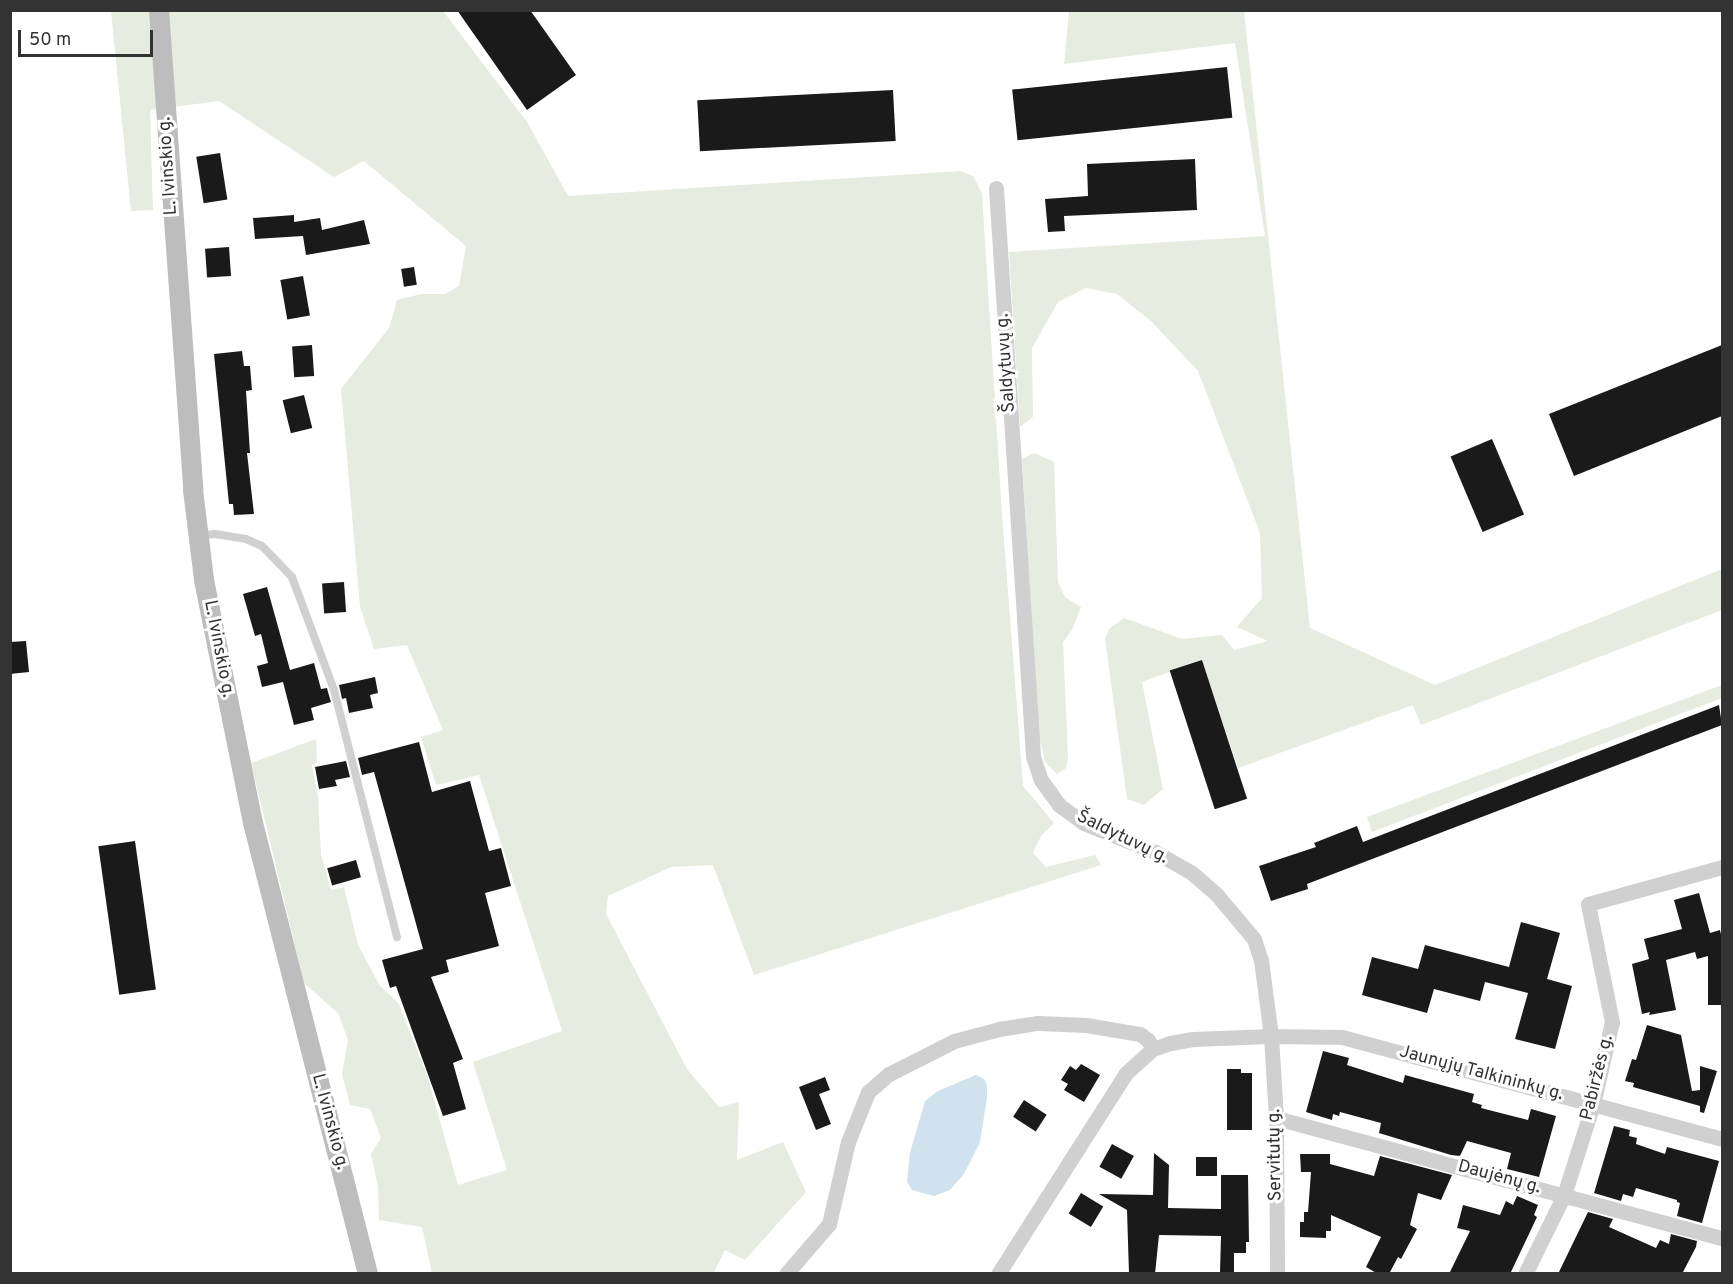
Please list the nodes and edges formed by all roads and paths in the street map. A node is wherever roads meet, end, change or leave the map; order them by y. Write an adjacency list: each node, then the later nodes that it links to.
1 (159, 10): 3 (street, L. Ivinskio g.)
2 (996, 188): 6 (street, Šaldytuvų g.)
3 (197, 537): 5 (lane); 13 (street, L. Ivinskio g.)
4 (1722, 867): 8 (street, Pabiržės g.)
5 (397, 937)
6 (1271, 1036): 7 (street); 8 (street, Jaunųjų Talkininkų g.); 9 (street, Servitutų g.)
7 (1153, 1049): 14 (street); 15 (street)
8 (1593, 1104): 10 (street, Jaunųjų Talkininkų g.); 11 (street, Pabiržės g.)
9 (1276, 1118): 11 (street, Daujėnų g.); 16 (street, Servitutų g.)
10 (1722, 1139)
11 (1564, 1195): 12 (street, Daujėnų g.); 17 (street, Pabiržės g.)
12 (1722, 1238)
13 (368, 1274)
14 (786, 1274)
15 (998, 1274)
16 (1277, 1274)
17 (1525, 1274)

